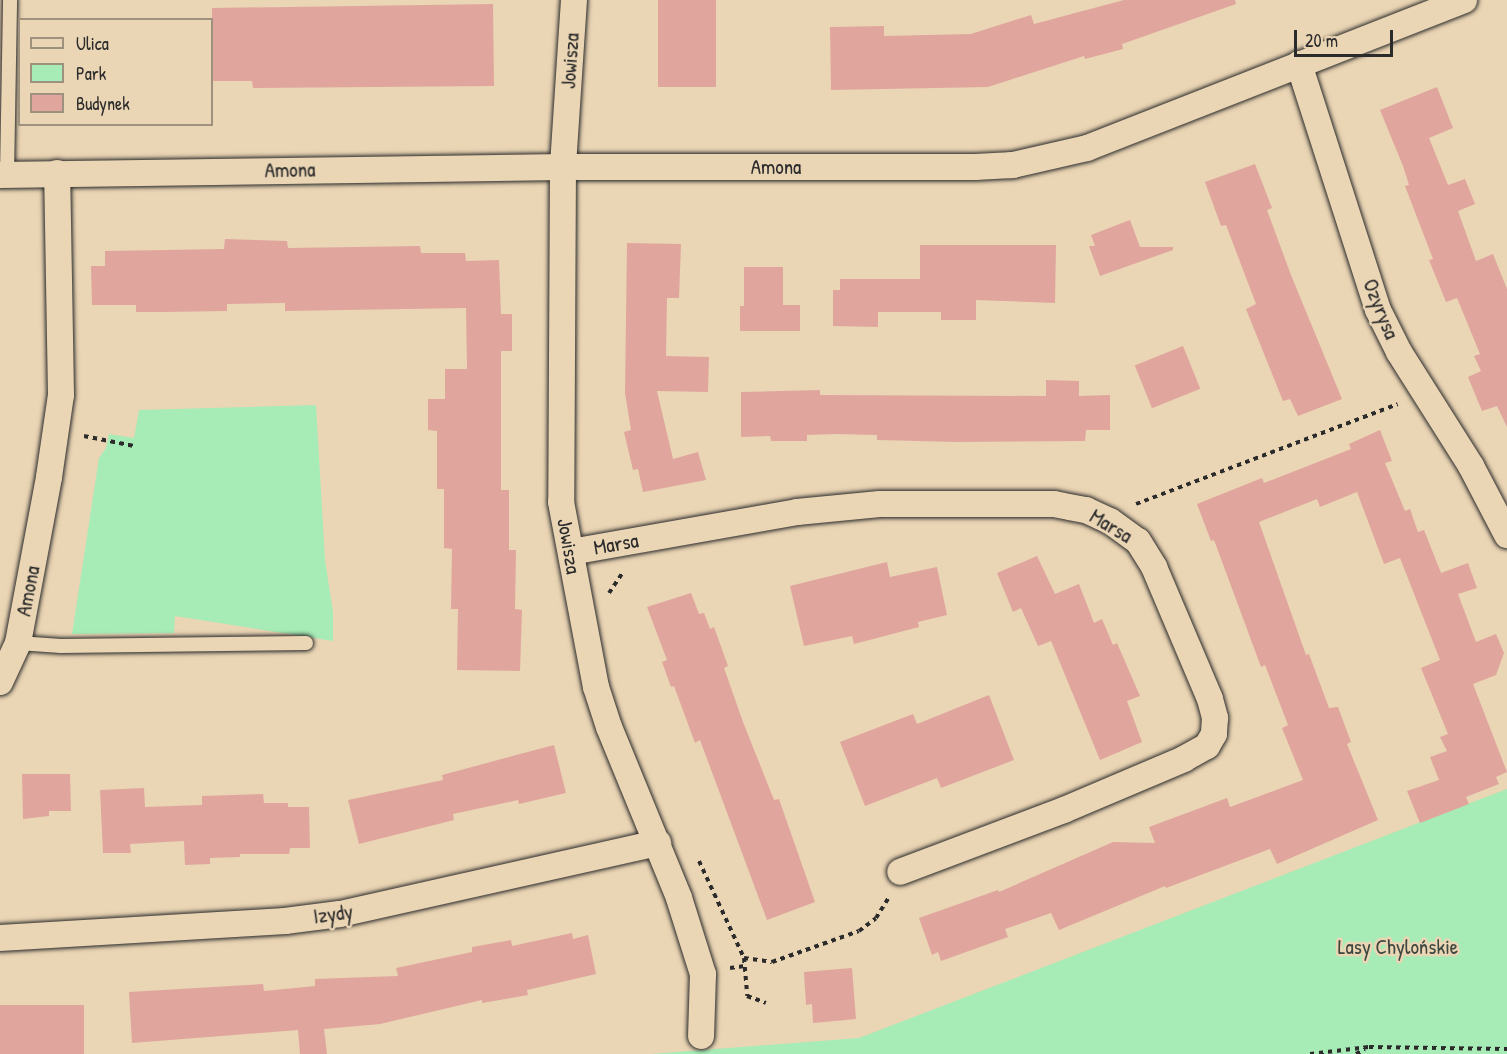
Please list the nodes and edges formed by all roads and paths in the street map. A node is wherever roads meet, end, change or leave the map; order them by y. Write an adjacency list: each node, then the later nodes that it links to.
1 (10, 0): 7 (lane)
2 (574, 0): 5 (street, Jowisza)
3 (1464, 0): 4 (street, Amona)
4 (1299, 64): 5 (street, Amona); 8 (street, Ozyrysa)
5 (563, 167): 6 (street, Amona); 14 (street, Jowisza)
6 (57, 173): 7 (street, Amona); 16 (street, Amona)
7 (3, 175)
8 (1424, 394): 11 (path); 12 (street, Ozyrysa)
9 (80, 435): 10 (path)
10 (134, 446)
11 (1110, 521): 13 (street, Marsa); 21 (street, Marsa)
12 (1507, 535)
13 (619, 544): 14 (street, Marsa); 15 (path)
14 (571, 552): 19 (street, Jowisza)
15 (607, 596)
16 (18, 643): 17 (lane); 18 (street, Amona)
17 (306, 643)
18 (0, 682)
19 (658, 843): 22 (street, Izydy); 27 (street, Jowisza)
20 (695, 853): 23 (path)
21 (900, 872): 23 (path)
22 (0, 938)
23 (744, 958): 24 (path)
24 (744, 966): 25 (path); 26 (path)
25 (739, 967)
26 (766, 1003)
27 (701, 1036)
28 (1369, 1047): 29 (path); 30 (path); 31 (path)
29 (1507, 1049)
30 (1310, 1054)
31 (1356, 1054)

